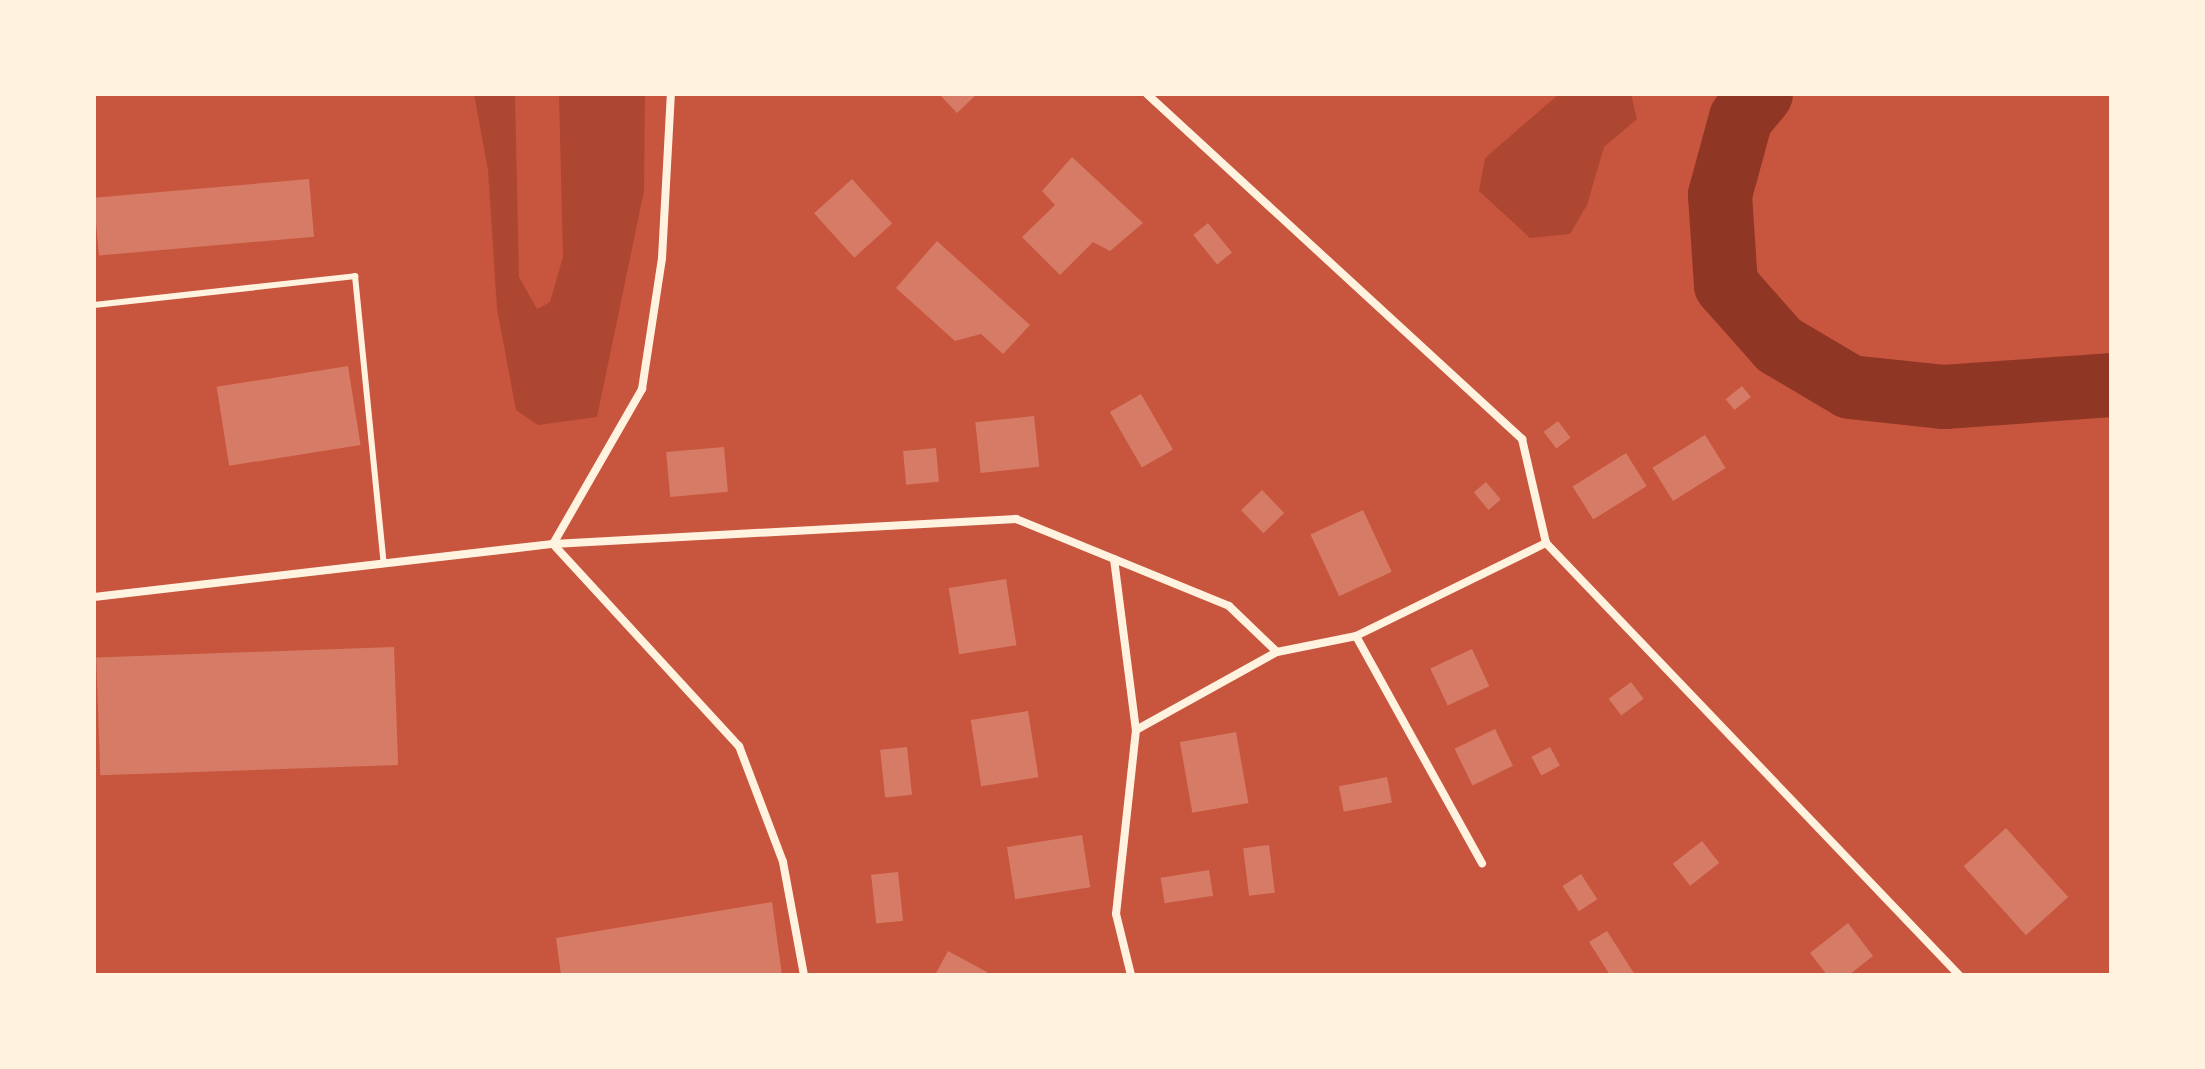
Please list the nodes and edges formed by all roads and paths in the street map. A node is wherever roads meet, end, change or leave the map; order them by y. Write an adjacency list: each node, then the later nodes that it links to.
1 (671, 94): 5 (street)
2 (1147, 94): 4 (street)
3 (94, 305): 7 (lane)
4 (1546, 543): 9 (street); 15 (street)
5 (553, 544): 6 (street); 7 (street); 13 (street)
6 (1114, 559): 10 (street); 11 (street)
7 (384, 564): 8 (street)
8 (94, 597)
9 (1356, 636): 10 (street); 12 (street)
10 (1277, 652): 11 (street)
11 (1136, 730): 14 (street)
12 (1482, 863)
13 (804, 975)
14 (1131, 975)
15 (1959, 975)

